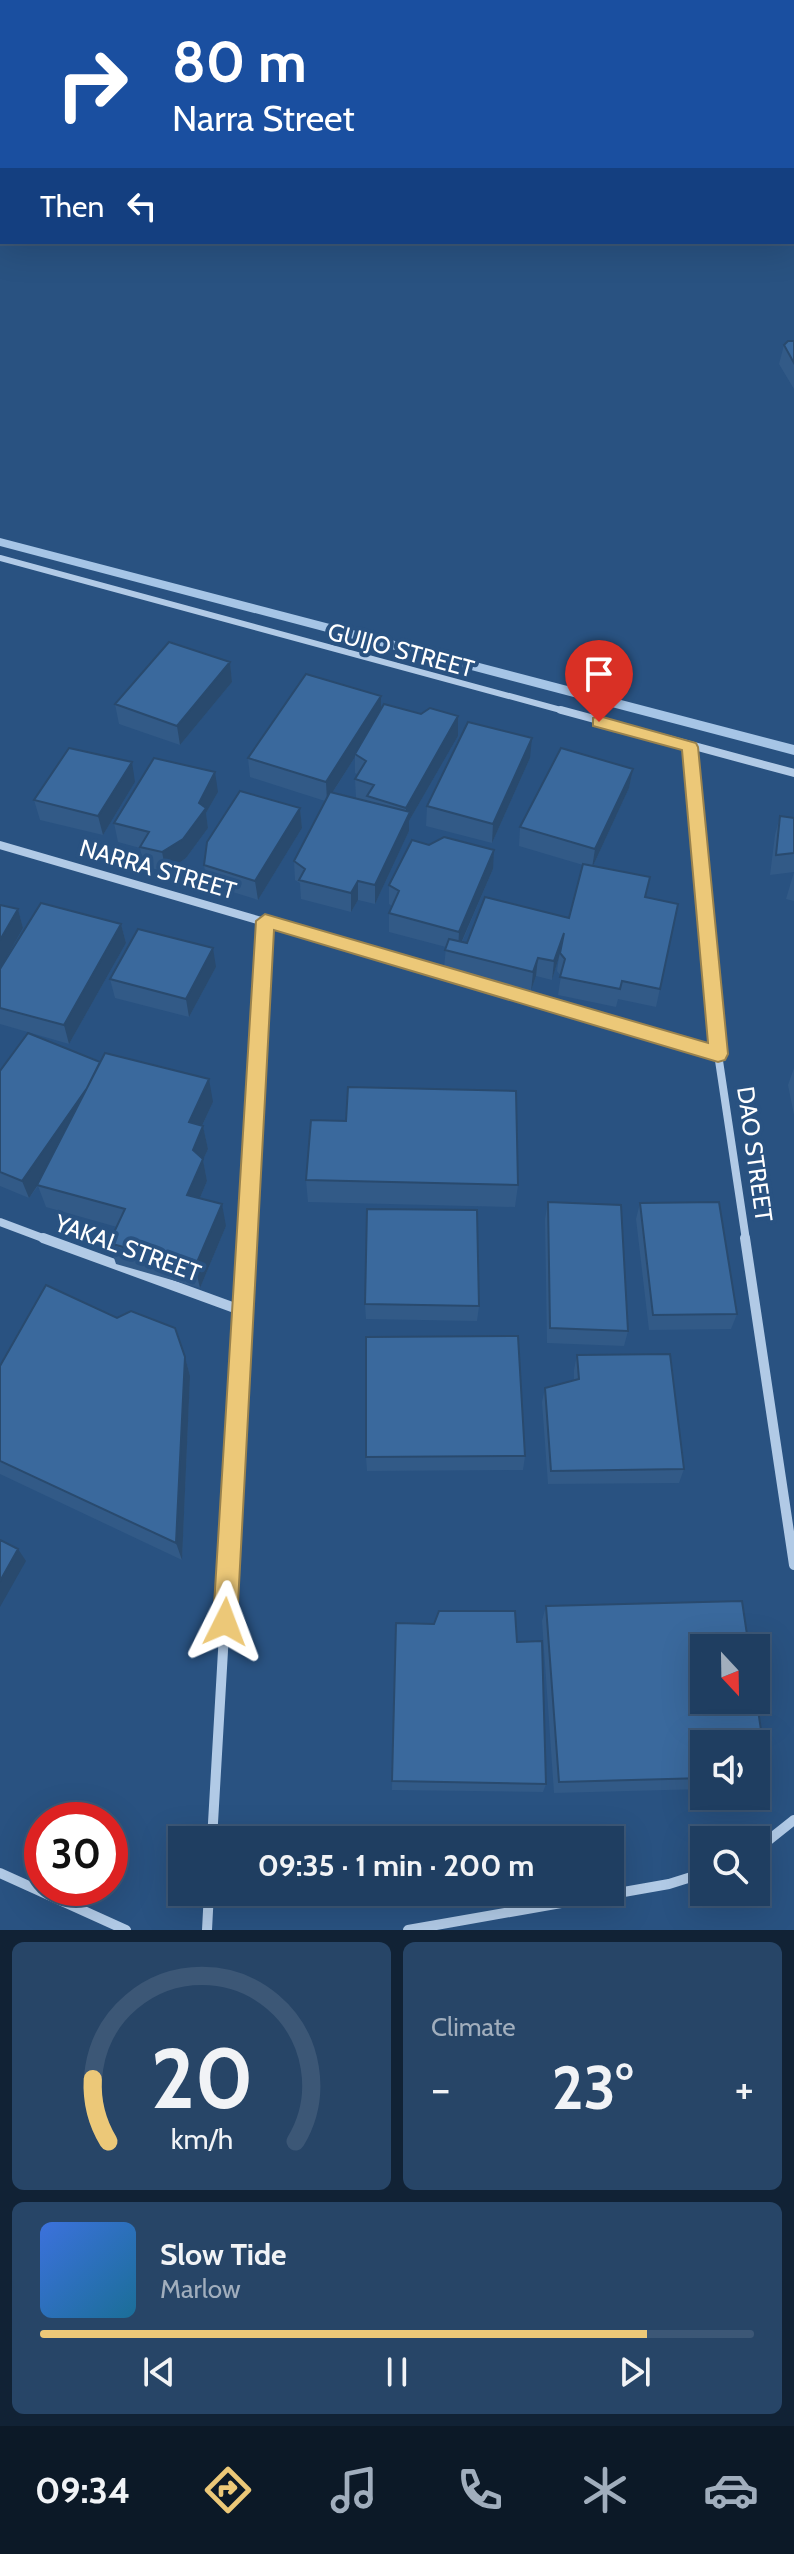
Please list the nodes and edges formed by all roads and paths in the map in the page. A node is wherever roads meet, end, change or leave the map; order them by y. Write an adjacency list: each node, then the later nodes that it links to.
1 (0, 558): 2 (street, GUIJO STREET)
2 (690, 747): 3 (street, GUIJO STREET); 6 (street, DAO STREET)
3 (794, 773)
4 (0, 845): 5 (street, NARRA STREET)
5 (265, 921): 6 (street, NARRA STREET); 8 (street)
6 (718, 1054): 9 (street, DAO STREET)
7 (0, 1222): 8 (street, YAKAL STREET)
8 (243, 1311): 11 (street)
9 (794, 1565)
10 (794, 1820): 12 (street)
11 (213, 1826)
12 (770, 1840)
13 (0, 1873): 16 (street)
14 (690, 1877): 18 (street)
15 (208, 1906): 17 (street)
16 (126, 1930)
17 (207, 1930)
18 (408, 1930)

